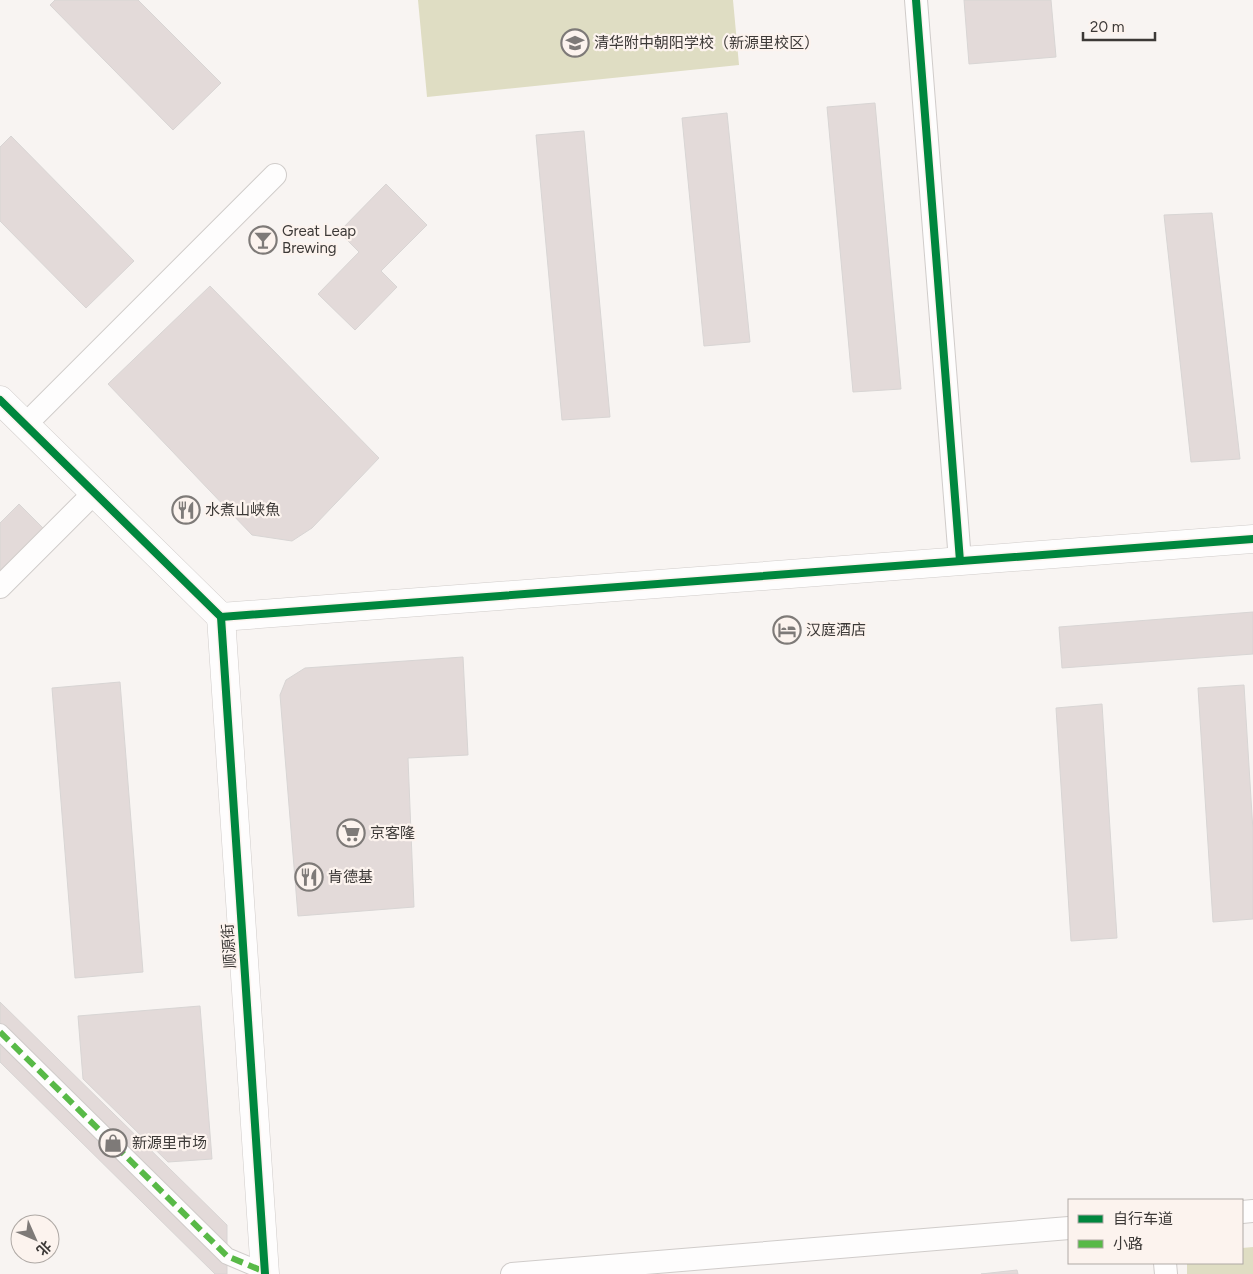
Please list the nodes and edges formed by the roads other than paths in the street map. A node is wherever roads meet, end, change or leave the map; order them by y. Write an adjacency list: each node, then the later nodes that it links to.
1 (916, 0): 7 (street)
2 (275, 175): 4 (street)
3 (0, 400): 4 (street)
4 (25, 425): 5 (street)
5 (94, 493): 8 (street); 9 (street)
6 (1253, 539): 7 (street)
7 (960, 561): 9 (street)
8 (0, 587)
9 (221, 617): 12 (street, 顺源街)
10 (0, 1032): 12 (street)
11 (1068, 1228): 13 (street)
12 (265, 1273)
13 (512, 1274)

